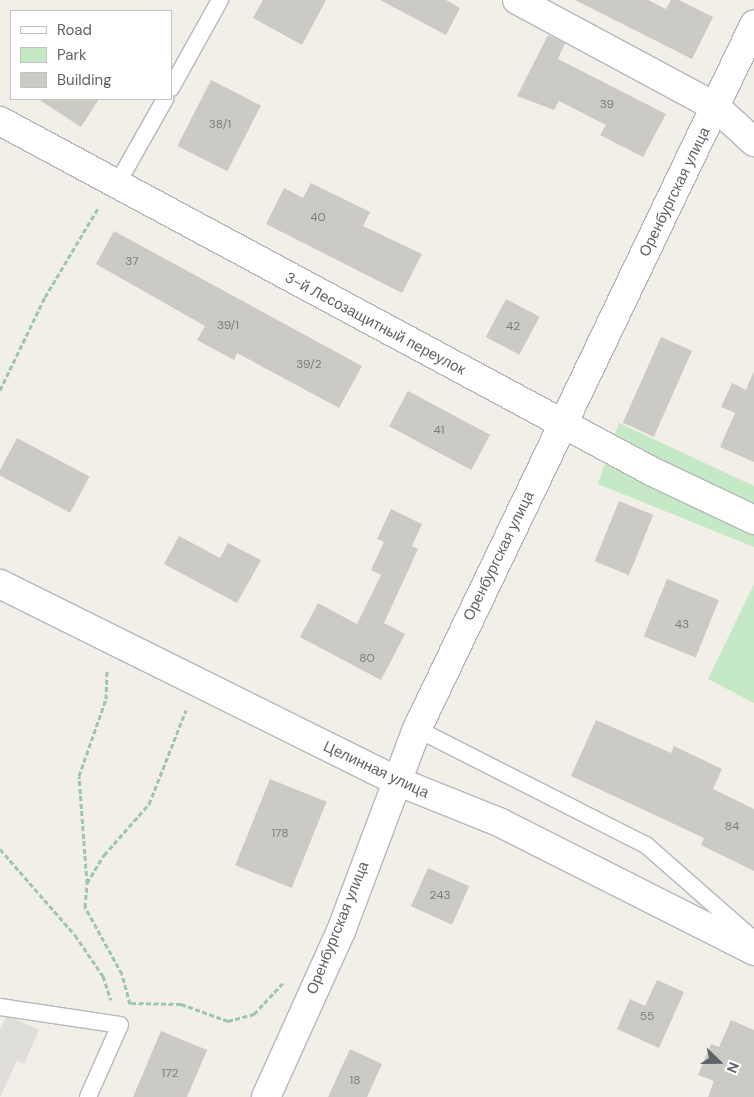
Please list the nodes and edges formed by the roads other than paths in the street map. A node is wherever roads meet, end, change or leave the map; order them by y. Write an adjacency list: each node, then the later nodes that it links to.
1 (220, 0): 4 (lane)
2 (517, 0): 6 (street)
3 (754, 25): 6 (street, Оренбургская улица)
4 (172, 86)
5 (164, 100): 9 (lane)
6 (716, 107): 8 (street); 10 (street, Оренбургская улица)
7 (0, 121): 9 (street, 3-й Лесозащитный переулок)
8 (754, 142)
9 (117, 184): 10 (street, 3-й Лесозащитный переулок)
10 (562, 424): 11 (street, 3-й Лесозащитный переулок); 13 (street, Оренбургская улица)
11 (754, 520)
12 (0, 584): 14 (street, Целинная улица)
13 (417, 729): 14 (street, Оренбургская улица); 15 (lane)
14 (394, 780): 16 (street, Целинная улица); 19 (street, Оренбургская улица)
15 (754, 940)
16 (754, 951)
17 (0, 1007): 18 (lane)
18 (88, 1097)
19 (266, 1097)

